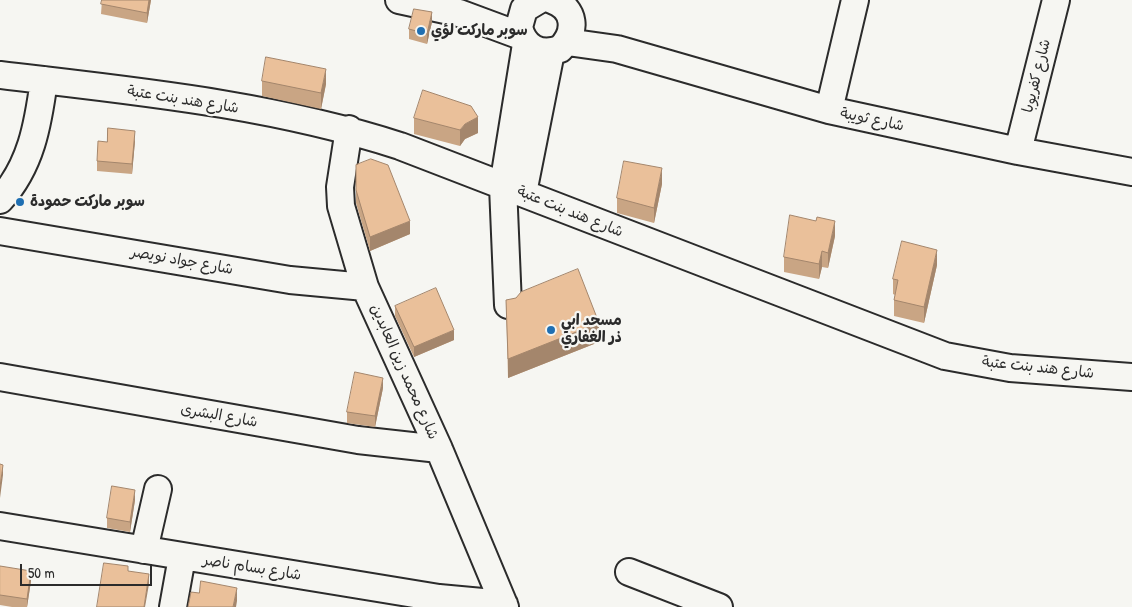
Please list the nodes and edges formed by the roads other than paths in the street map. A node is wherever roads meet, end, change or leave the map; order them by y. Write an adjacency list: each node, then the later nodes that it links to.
1 (399, 0): 6 (street)
2 (855, 0): 12 (street)
3 (1056, 0): 14 (street, شارع كفريوبا)
4 (532, 5): 6 (street); 7 (street)
5 (561, 8): 8 (street); 9 (street, شارع ثويبة)
6 (459, 13): 7 (street)
7 (523, 40): 8 (street, شارع ثويبة); 16 (street)
8 (559, 47): 9 (street, شارع ثويبة); 16 (street)
9 (618, 49): 12 (street, شارع ثويبة)
10 (0, 75): 11 (street, شارع هند بنت عتبة)
11 (44, 80): 13 (street, شارع هند بنت عتبة); 17 (street)
12 (828, 110): 14 (street, شارع ثويبة)
13 (349, 129): 16 (street, شارع هند بنت عتبة); 19 (street, شارع محمد زين العابدين)
14 (1018, 151): 15 (street, شارع ثويبة)
15 (1132, 172)
16 (513, 190): 20 (street); 22 (street, شارع هند بنت عتبة)
17 (0, 200)
18 (0, 231): 19 (street, شارع جواد نويصر)
19 (366, 287): 23 (street, شارع محمد زين العابدين)
20 (508, 305)
21 (0, 377): 23 (street, شارع البشرى)
22 (1132, 377)
23 (439, 450): 29 (street, شارع محمد زين العابدين)
24 (158, 489): 26 (street)
25 (0, 526): 26 (street, شارع بسام ناصر)
26 (144, 550): 27 (street, شارع بسام ناصر)
27 (182, 557): 29 (street, شارع بسام ناصر); 30 (street)
28 (629, 572): 31 (street)
29 (505, 606)
30 (173, 607)
31 (719, 607)

